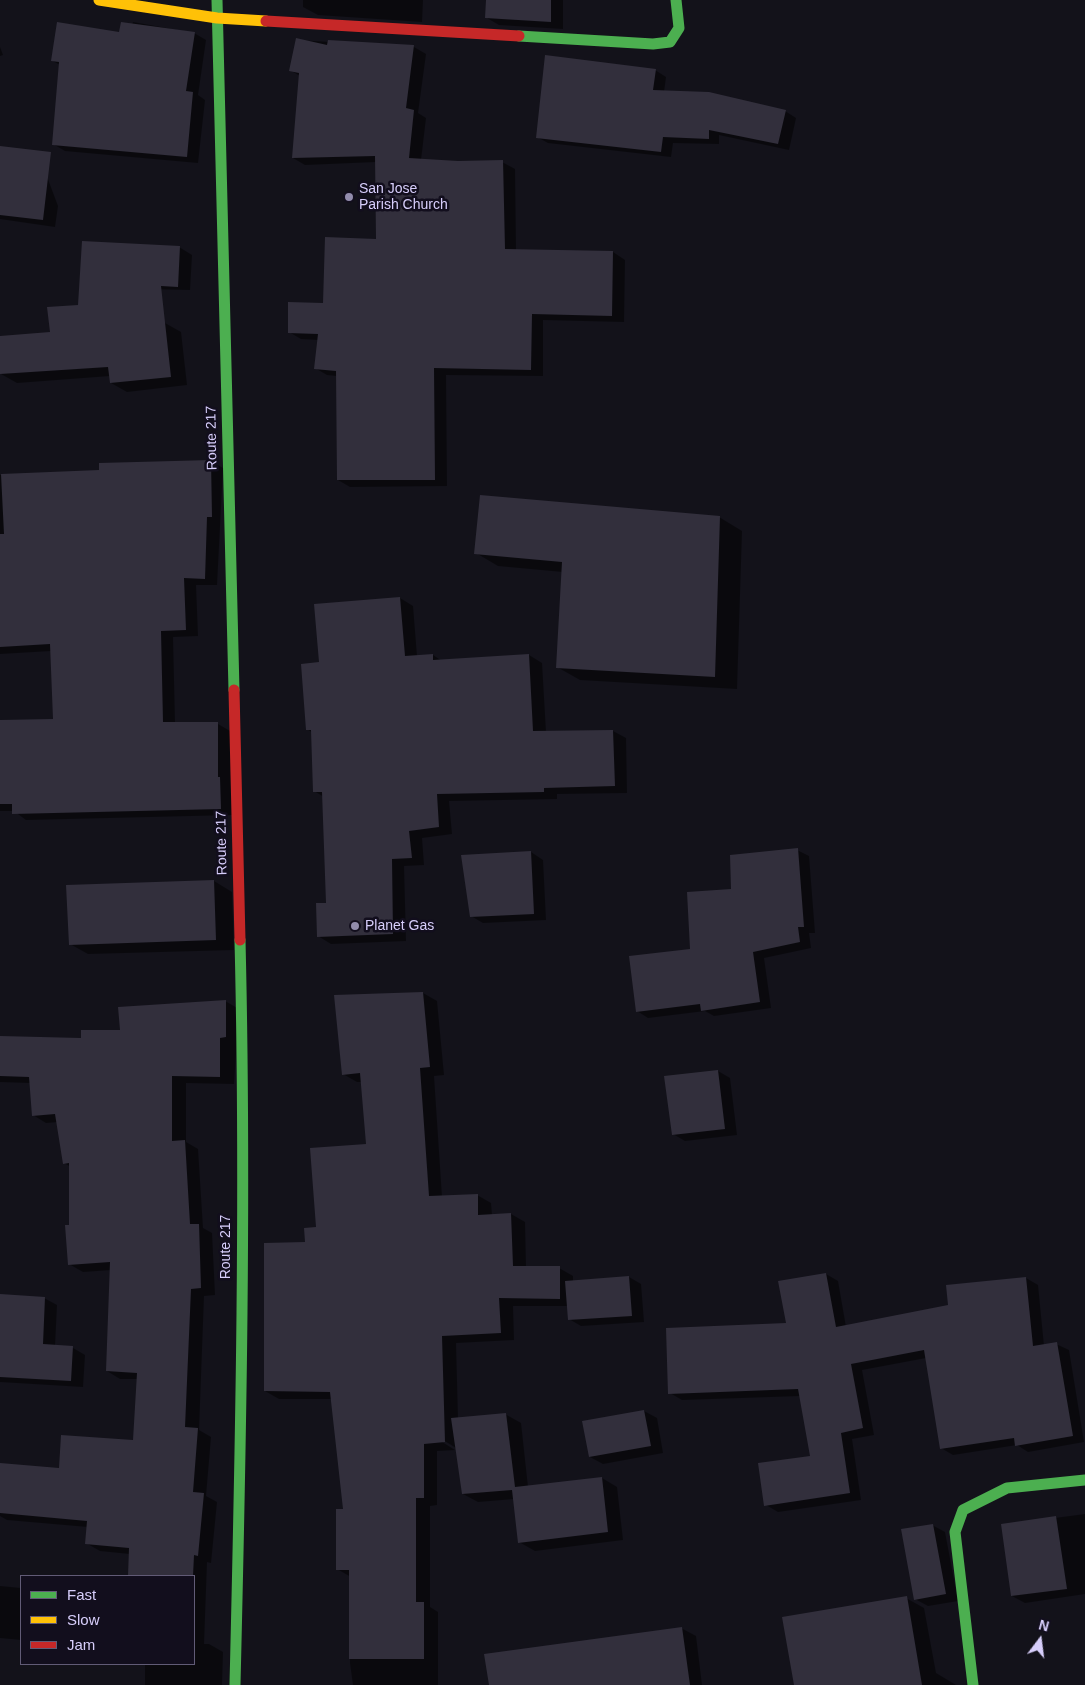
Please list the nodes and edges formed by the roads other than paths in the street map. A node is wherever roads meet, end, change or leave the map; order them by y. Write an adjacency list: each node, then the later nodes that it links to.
1 (99, 0): 4 (main road)
2 (217, 0): 4 (main road, Route 217)
3 (676, 0): 4 (main road)
4 (217, 18): 6 (main road, Route 217)
5 (1085, 1480): 7 (main road)
6 (235, 1685)
7 (973, 1685)

